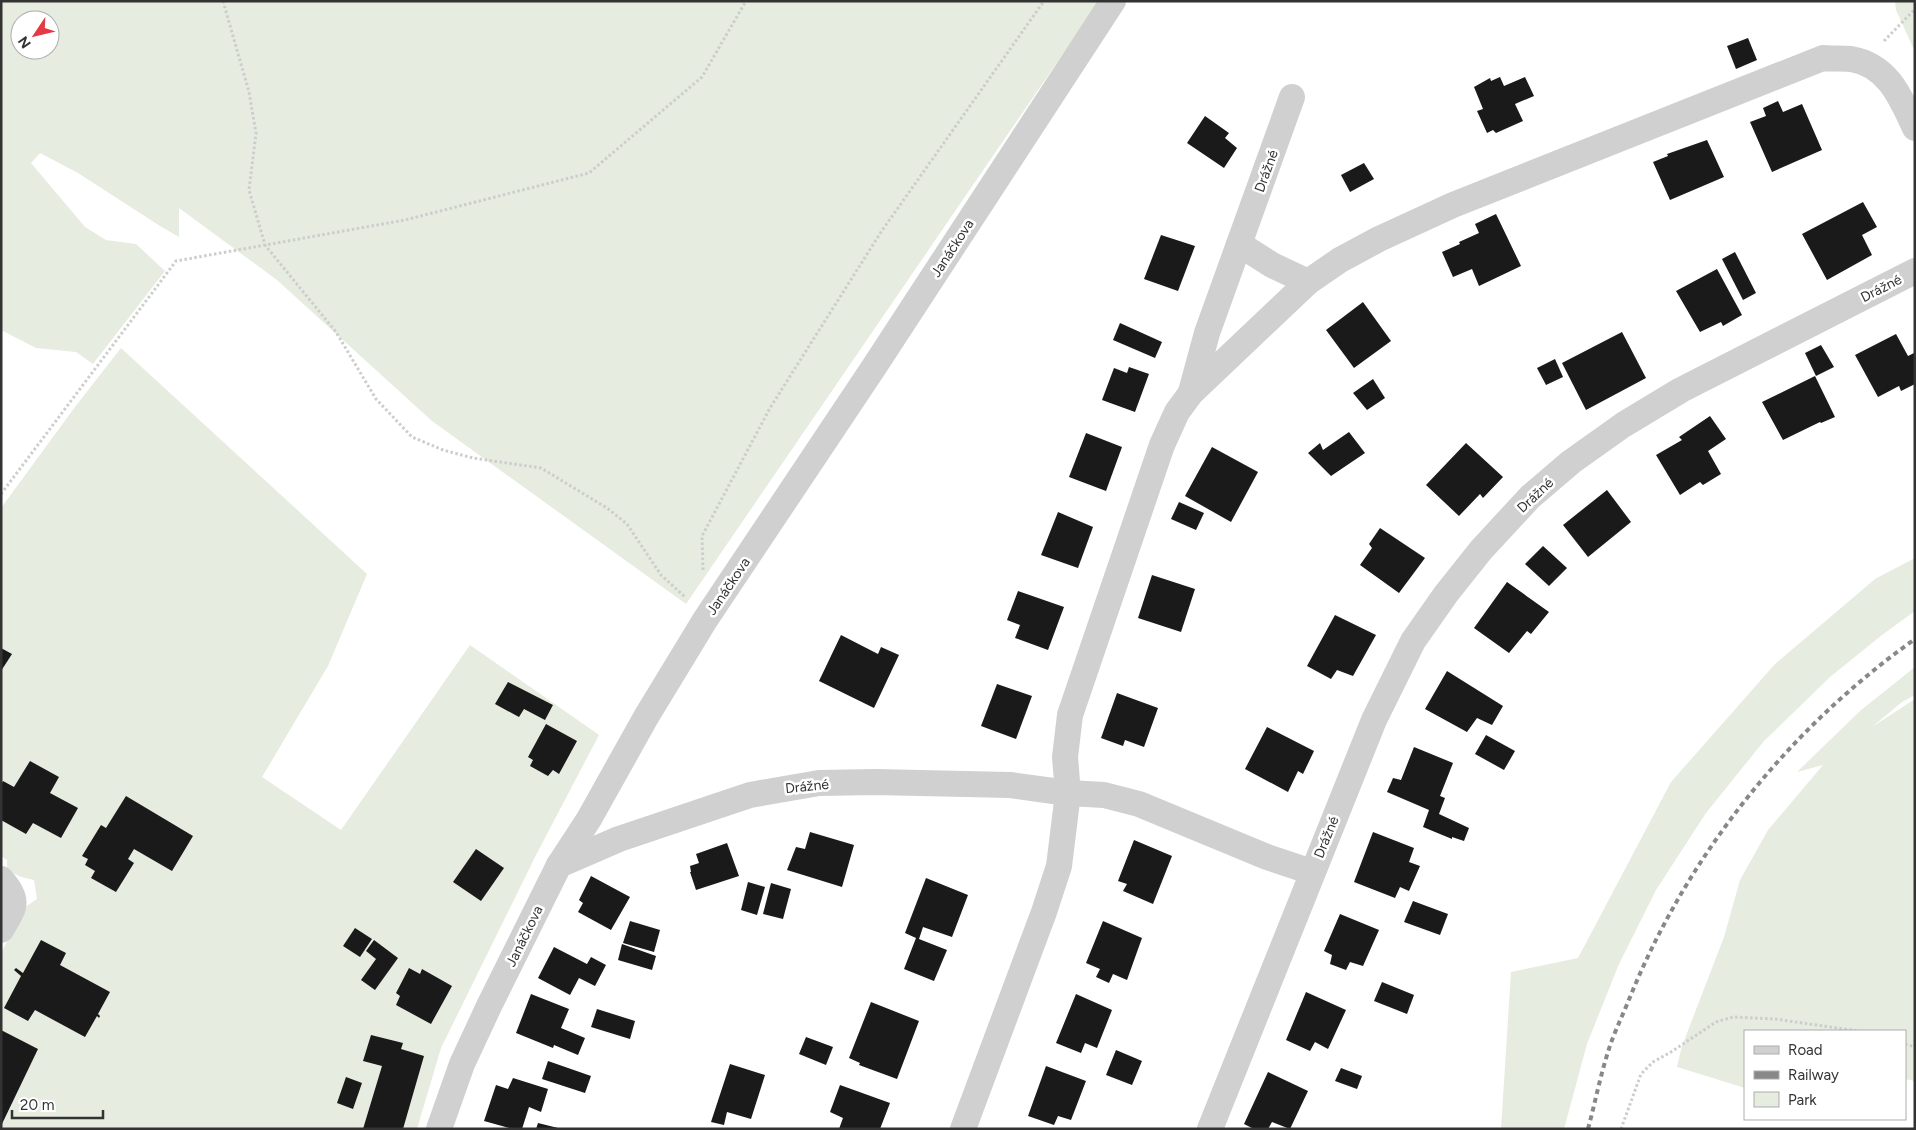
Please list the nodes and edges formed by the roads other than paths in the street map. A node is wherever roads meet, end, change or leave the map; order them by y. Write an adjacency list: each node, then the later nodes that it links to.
1 (1113, 1): 9 (street, Janáčkova)
2 (1292, 97): 4 (street, Drážné)
3 (1915, 128): 6 (street, Drážné)
4 (1239, 244): 6 (street); 7 (street, Drážné)
5 (1915, 271): 10 (street, Drážné)
6 (1308, 282): 7 (street, Drážné)
7 (1191, 393): 8 (street, Drážné)
8 (1068, 793): 9 (street, Drážné); 10 (street, Drážné); 14 (street, Drážné)
9 (559, 865): 13 (street, Janáčkova)
10 (1312, 872): 15 (street, Drážné)
11 (1, 879): 12 (street)
12 (1, 930)
13 (439, 1129)
14 (963, 1129)
15 (1210, 1129)

